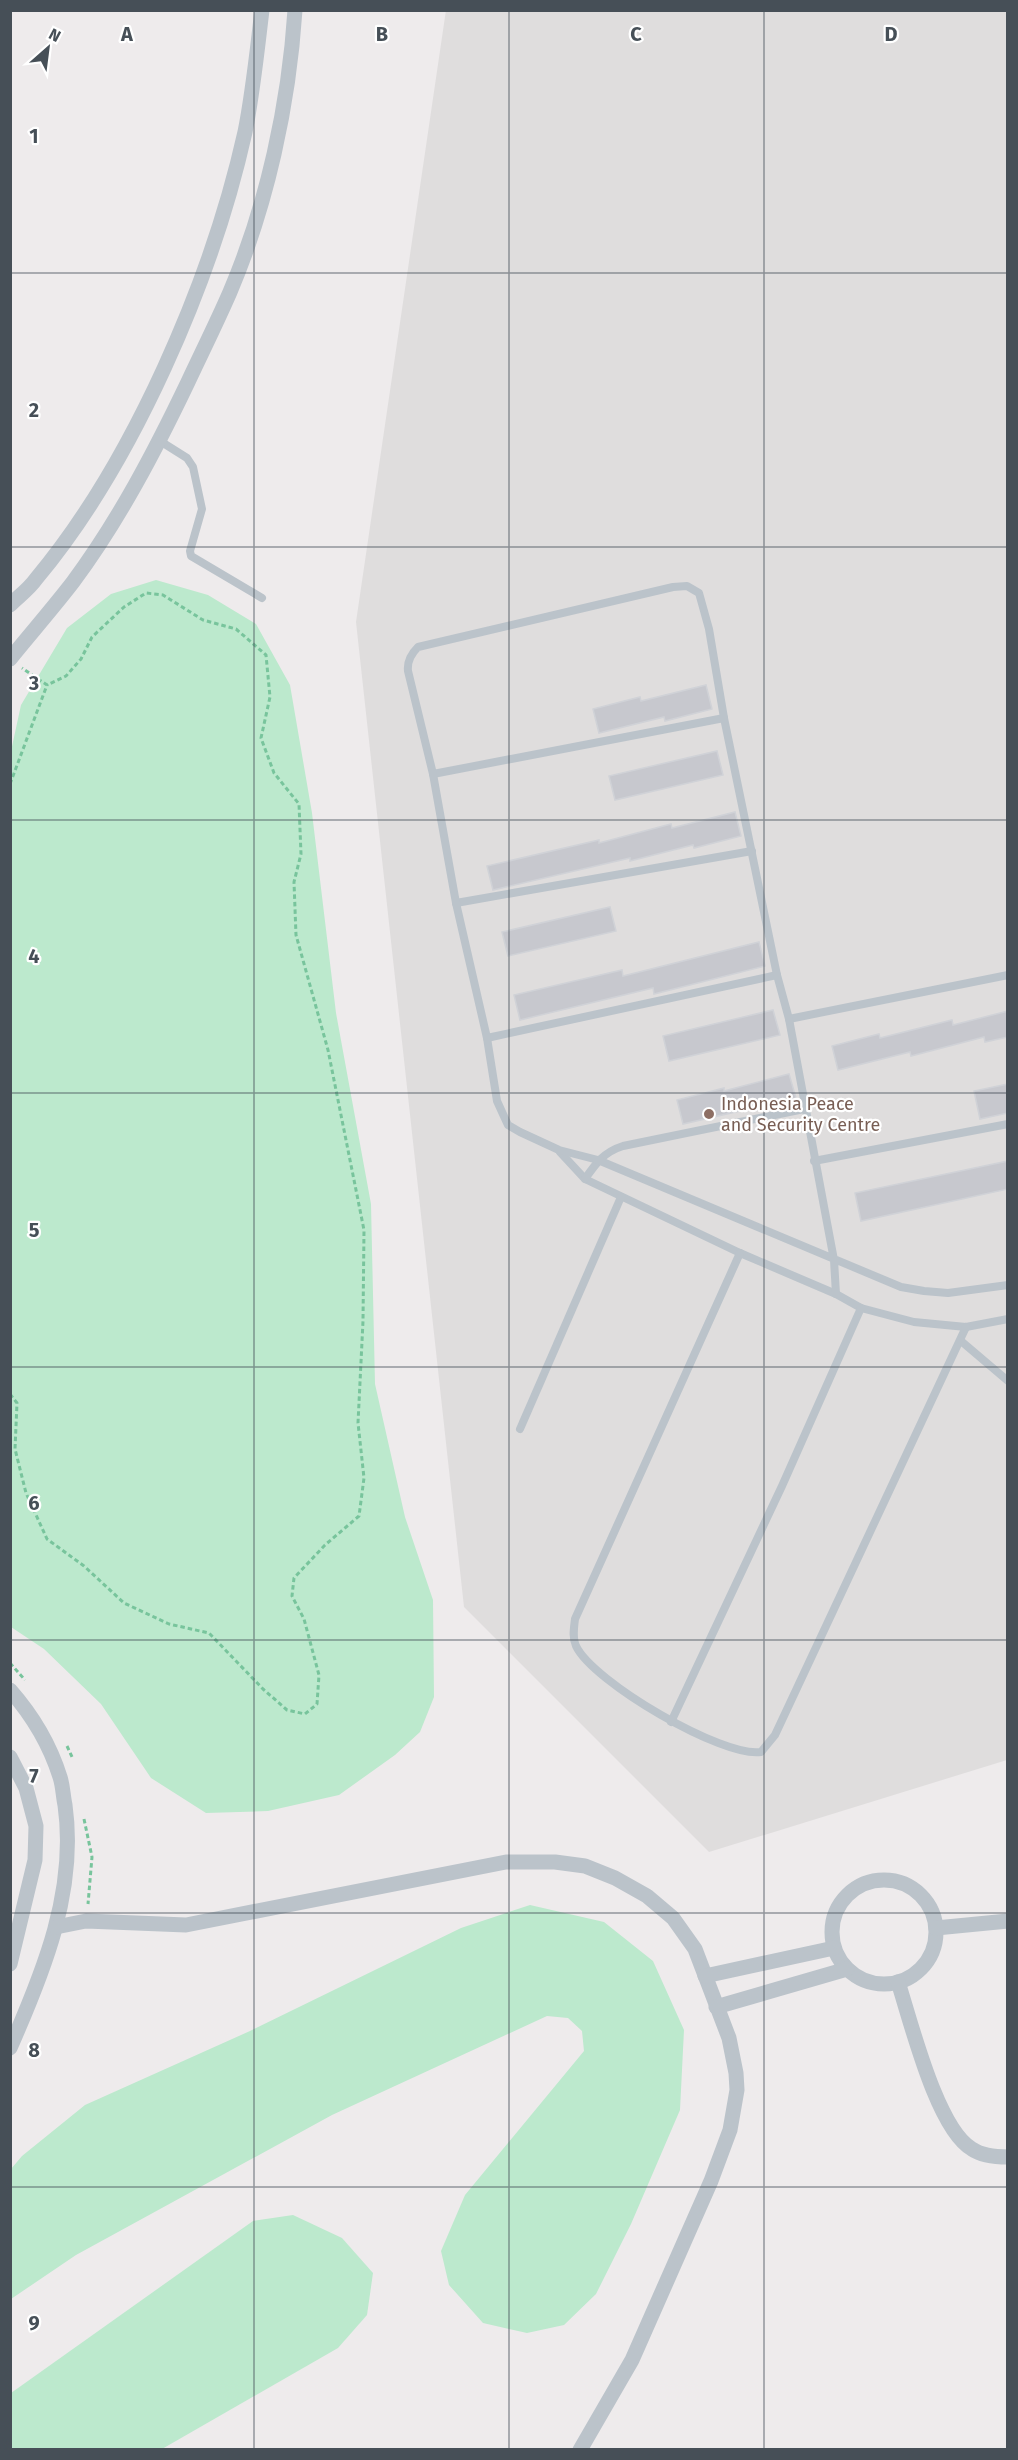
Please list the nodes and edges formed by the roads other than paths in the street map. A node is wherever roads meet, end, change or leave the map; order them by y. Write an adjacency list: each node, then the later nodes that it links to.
1 (262, 10): 5 (street)
2 (295, 10): 3 (street)
3 (160, 441): 4 (lane); 6 (street)
4 (262, 598)
5 (10, 605)
6 (15, 663)
7 (724, 718): 8 (lane); 8 (lane); 9 (lane)
8 (432, 774): 10 (lane)
9 (752, 851): 10 (lane); 11 (lane)
10 (456, 903): 14 (lane)
11 (777, 975): 13 (lane); 14 (lane)
12 (1008, 975): 13 (lane)
13 (789, 1018): 15 (lane)
14 (488, 1038): 17 (lane)
15 (804, 1109): 18 (lane); 19 (lane)
16 (1008, 1124): 19 (lane)
17 (559, 1150): 18 (lane); 20 (lane)
18 (598, 1160): 20 (lane); 23 (lane)
19 (814, 1161): 23 (lane)
20 (585, 1179): 21 (lane)
21 (621, 1197): 22 (lane); 31 (lane)
22 (740, 1252): 25 (lane); 33 (lane)
23 (834, 1260): 24 (lane); 25 (lane)
24 (1008, 1285)
25 (836, 1294): 26 (lane)
26 (861, 1308): 28 (lane); 33 (lane)
27 (1008, 1319): 28 (lane)
28 (966, 1327): 29 (lane)
29 (961, 1341): 30 (lane); 33 (lane)
30 (1008, 1381)
31 (520, 1429)
32 (10, 1690): 37 (street)
33 (671, 1722)
34 (10, 1757): 35 (street)
35 (17, 1911): 40 (street)
36 (1008, 1921): 38 (street)
37 (56, 1927): 42 (street); 45 (street)
38 (936, 1928): 39 (street); 43 (street)
39 (834, 1948): 41 (street); 42 (street)
40 (10, 1964)
41 (847, 1969): 43 (street); 44 (street)
42 (705, 1976): 44 (street)
43 (898, 1982): 46 (street)
44 (716, 2007): 47 (street)
45 (10, 2048)
46 (1008, 2157)
47 (580, 2450)

